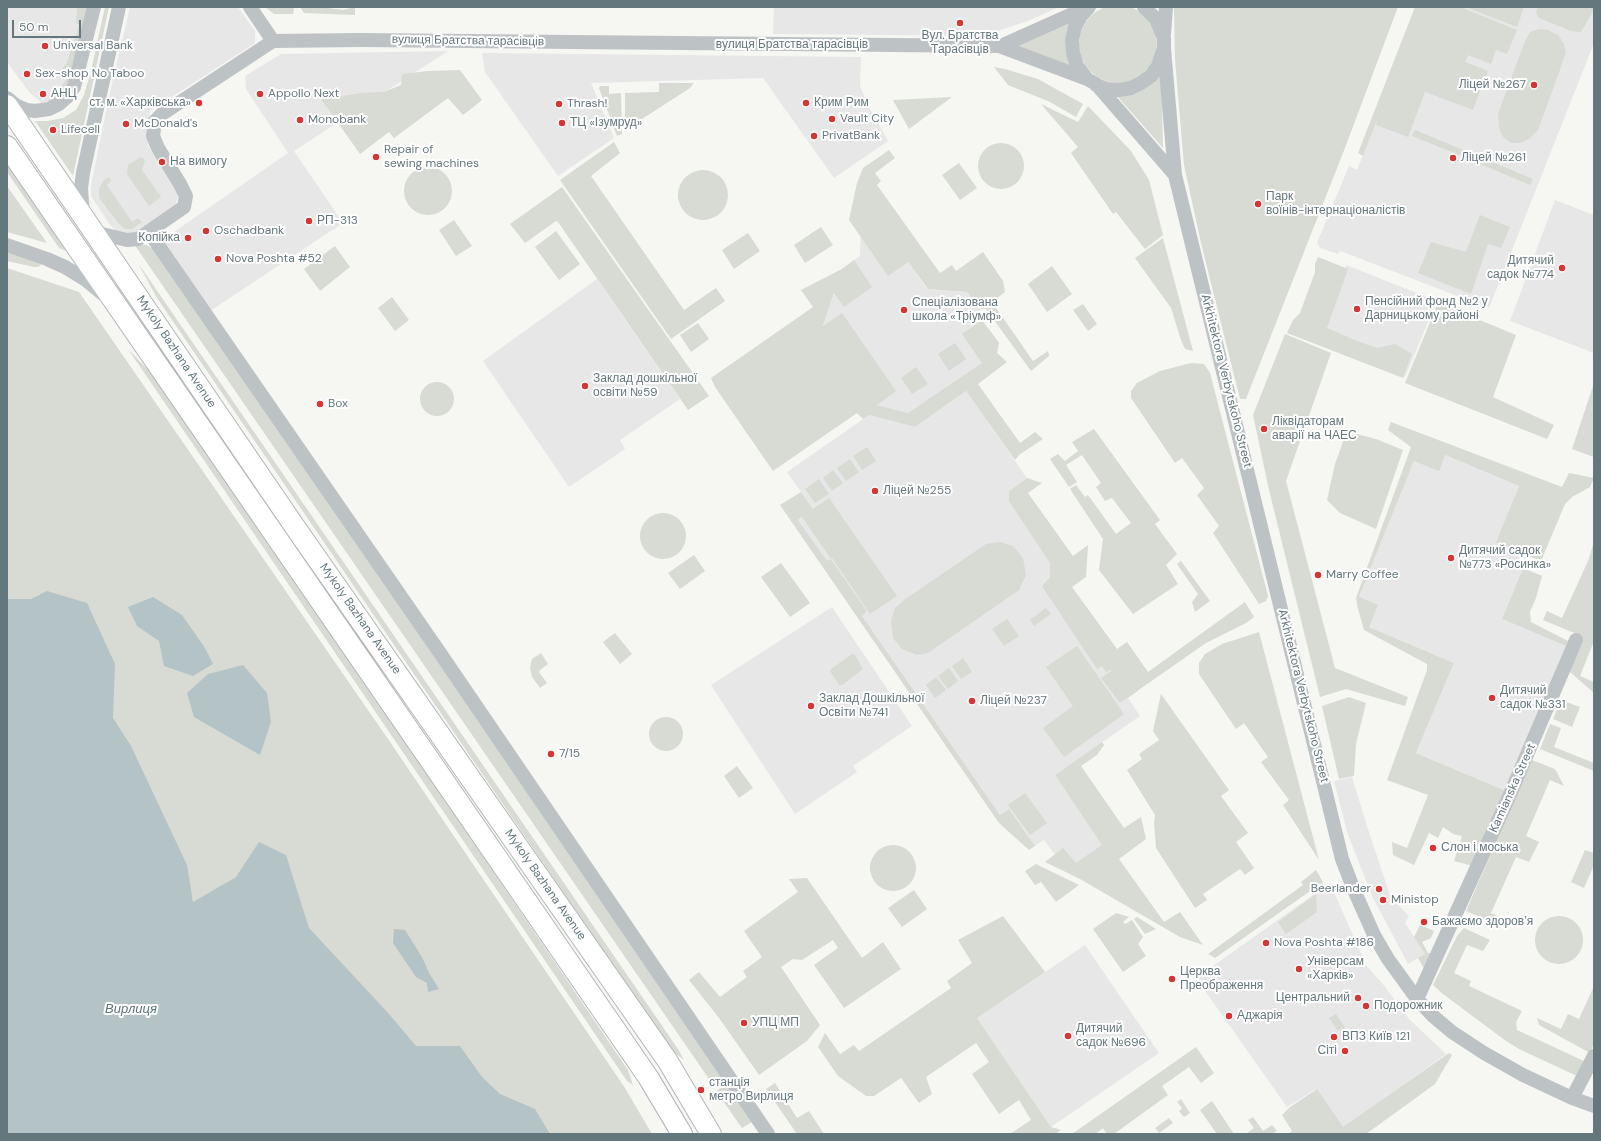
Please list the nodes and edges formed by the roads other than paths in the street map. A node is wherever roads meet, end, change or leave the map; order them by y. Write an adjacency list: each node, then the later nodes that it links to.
1 (94, 7): 11 (street)
2 (119, 7): 15 (street)
3 (250, 7): 7 (street)
4 (1089, 7): 9 (street, вулиця Братства тарасівців); 10 (street, Arkhitektora Verbytskoho Street)
5 (1144, 7): 8 (street)
6 (1166, 7): 8 (street, Arkhitektora Verbytskoho Street)
7 (273, 41): 9 (street, вулиця Братства тарасівців); 17 (street)
8 (1164, 43): 10 (street, вулиця Братства тарасівців); 14 (street, Arkhitektora Verbytskoho Street)
9 (1001, 46): 10 (street, вулиця Братства тарасівців)
10 (1092, 82): 14 (street, Arkhitektora Verbytskoho Street)
11 (7, 98)
12 (7, 105): 15 (highway, Mykoly Bazhana Avenue)
13 (7, 146): 19 (highway, Mykoly Bazhana Avenue)
14 (1175, 175): 21 (street, Arkhitektora Verbytskoho Street)
15 (83, 216): 16 (highway, Mykoly Bazhana Avenue)
16 (94, 232): 17 (street); 26 (highway, Mykoly Bazhana Avenue)
17 (149, 232): 27 (street)
18 (7, 245): 19 (street)
19 (115, 304): 25 (highway, Mykoly Bazhana Avenue)
20 (1576, 640): 21 (street, Kamianska Street)
21 (1417, 999): 23 (street, Arkhitektora Verbytskoho Street)
22 (1594, 1056): 23 (street)
23 (1572, 1098): 24 (street, Arkhitektora Verbytskoho Street)
24 (1594, 1106)
25 (682, 1134)
26 (711, 1134)
27 (768, 1134)

